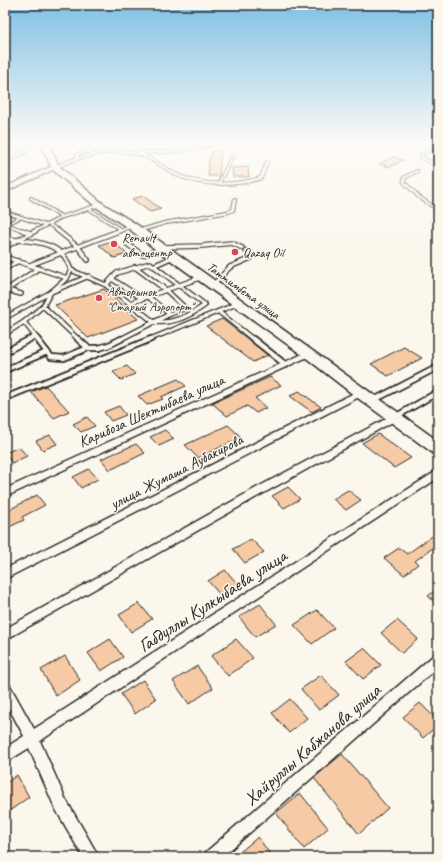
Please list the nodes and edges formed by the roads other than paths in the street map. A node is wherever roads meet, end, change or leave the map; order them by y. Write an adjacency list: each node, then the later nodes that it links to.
1 (18, 184): 4 (street)
2 (73, 184): 7 (main road, Таттимбета улица)
3 (406, 184): 8 (lane)
4 (5, 190)
5 (31, 198): 11 (lane)
6 (235, 199): 14 (lane)
7 (94, 206): 11 (lane); 14 (main road, Таттимбета улица)
8 (438, 210)
9 (5, 212): 10 (lane)
10 (21, 217): 12 (lane); 13 (lane)
11 (62, 218): 12 (lane)
12 (47, 224): 15 (lane); 20 (lane)
13 (5, 225): 15 (lane)
14 (130, 229): 20 (lane); 21 (main road, Таттимбета улица)
15 (30, 233): 17 (lane)
16 (5, 239): 17 (lane)
17 (16, 241): 19 (lane); 24 (lane)
18 (127, 244): 21 (lane)
19 (5, 247)
20 (78, 247): 24 (lane); 27 (lane)
21 (161, 248): 22 (lane); 26 (main road, Таттимбета улица)
22 (242, 248)
23 (246, 251): 41 (lane)
24 (61, 253): 29 (lane); 34 (lane)
25 (5, 257): 28 (lane)
26 (173, 257): 31 (lane); 36 (main road, Таттимбета улица)
27 (88, 260)
28 (18, 261): 29 (lane); 33 (lane)
29 (30, 265): 32 (lane)
30 (135, 266): 31 (lane); 38 (lane); 43 (lane)
31 (153, 266): 40 (lane)
32 (39, 268): 37 (lane); 42 (lane)
33 (5, 269)
34 (71, 270): 35 (lane); 37 (lane)
35 (89, 276): 39 (lane); 44 (lane)
36 (203, 277): 40 (lane); 41 (main road, Таттимбета улица)
37 (66, 278): 44 (lane)
38 (112, 279): 39 (lane); 47 (lane)
39 (106, 285): 48 (lane)
40 (180, 285): 43 (lane); 55 (lane)
41 (213, 285): 49 (main road, Таттимбета улица)
42 (6, 290): 45 (lane)
43 (166, 290): 46 (lane); 52 (lane)
44 (51, 292): 50 (lane); 53 (lane)
45 (21, 294)
46 (148, 297): 47 (lane); 52 (lane)
47 (142, 299): 48 (lane)
48 (130, 303): 55 (lane)
49 (239, 303): 51 (lane); 63 (main road, Таттимбета улица)
50 (42, 306): 54 (lane); 59 (lane)
51 (219, 312): 62 (lane); 64 (lane)
52 (170, 314): 55 (lane)
53 (5, 318)
54 (24, 322): 56 (lane); 57 (lane)
55 (154, 322): 58 (lane)
56 (5, 334)
57 (35, 336): 60 (lane); 61 (lane)
58 (109, 345): 59 (lane); 62 (lane)
59 (88, 348): 61 (lane)
60 (5, 352)
61 (47, 352): 66 (lane)
62 (116, 353): 69 (lane)
63 (310, 354): 64 (street, Карибоза Шектыбаева улица); 68 (main road, Таттимбета улица)
64 (286, 365): 74 (street, Карибоза Шектыбаева улица)
65 (438, 367): 70 (lane)
66 (5, 370)
67 (438, 392): 71 (lane)
68 (360, 393): 70 (main road, Таттимбета улица); 75 (street, улица Жумаша Аубакирова)
69 (5, 398)
70 (373, 401): 71 (main road, Таттимбета улица)
71 (395, 417): 72 (main road, Таттимбета улица); 76 (street)
72 (438, 449)
73 (438, 473): 79 (street, Габдуллы Кулкыбаева улица)
74 (5, 493)
75 (5, 574)
76 (5, 635)
77 (438, 659): 82 (street, Хайруллы Кабжанова улица)
78 (5, 688): 79 (street)
79 (32, 738): 80 (street, Габдуллы Кулкыбаева улица); 81 (street)
80 (5, 756)
81 (91, 857)
82 (211, 857)

